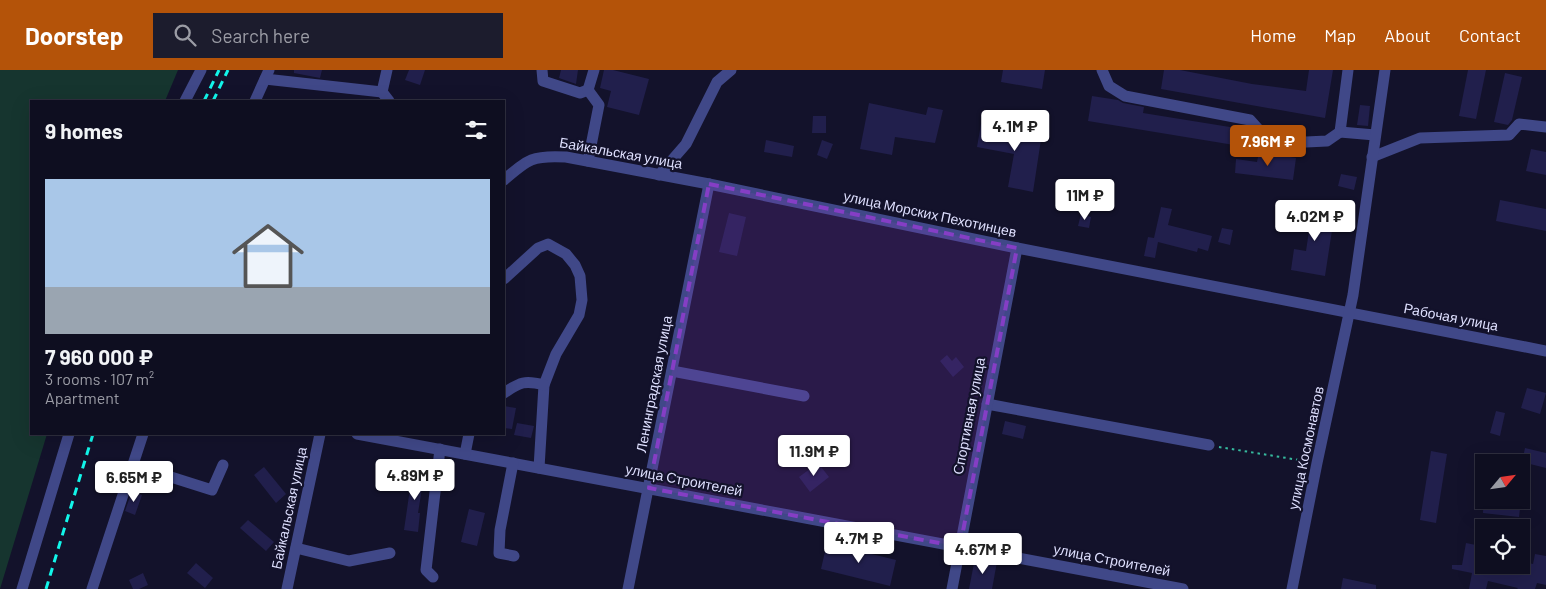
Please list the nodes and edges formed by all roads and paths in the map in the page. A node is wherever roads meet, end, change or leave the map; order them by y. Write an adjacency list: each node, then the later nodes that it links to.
1 (201, 70): 12 (street)
2 (387, 70): 11 (street)
3 (542, 70): 10 (street)
4 (594, 70): 10 (street)
5 (730, 70): 19 (street)
6 (1102, 70): 15 (street)
7 (1348, 70): 15 (street)
8 (1385, 70): 16 (street, улица Космонавтов)
9 (267, 75): 11 (street); 13 (street)
10 (588, 90): 18 (street)
11 (385, 96)
12 (186, 100)
13 (256, 100)
14 (1546, 127): 17 (street)
15 (1340, 132): 16 (street)
16 (1375, 136): 17 (street, улица Космонавтов)
17 (1372, 157): 24 (street, улица Космонавтов)
18 (588, 161): 19 (street, Байкальская улица); 20 (street, Байкальская улица)
19 (659, 175): 21 (street, Байкальская улица)
20 (505, 179)
21 (710, 184): 22 (street, улица Морских Пехотинцев); 26 (street, Ленинградская улица)
22 (1017, 248): 24 (street, улица Морских Пехотинцев); 30 (street, Спортивная улица)
23 (505, 278): 27 (street)
24 (1350, 314): 25 (street, Рабочая улица); 40 (street, улица Космонавтов)
25 (1546, 351)
26 (672, 371): 29 (street); 44 (street, Ленинградская улица)
27 (544, 384): 28 (street); 43 (street)
28 (505, 392)
29 (804, 396)
30 (987, 404): 36 (street); 45 (street, Спортивная улица)
31 (69, 435): 50 (street)
32 (143, 435): 41 (street)
33 (320, 435): 46 (street, Байкальская улица)
34 (363, 435): 37 (street, улица Строителей)
35 (469, 435): 38 (street)
36 (1209, 445): 40 (path)
37 (440, 449): 38 (street, улица Строителей); 49 (street)
38 (465, 454): 39 (street, улица Строителей)
39 (513, 463): 43 (street, улица Строителей); 48 (street)
40 (1317, 463): 56 (street, улица Космонавтов)
41 (133, 464): 42 (street); 51 (street)
42 (223, 465)
43 (539, 468): 44 (street, улица Строителей)
44 (649, 488): 45 (street, улица Строителей); 53 (street, Ленинградская улица)
45 (960, 547): 54 (street, Спортивная улица); 55 (street, улица Строителей)
46 (296, 548): 47 (street); 52 (street, Байкальская улица)
47 (390, 553)
48 (514, 556)
49 (432, 577)
50 (22, 589)
51 (92, 589)
52 (287, 589)
53 (628, 589)
54 (952, 589)
55 (1181, 589)
56 (1292, 589)

